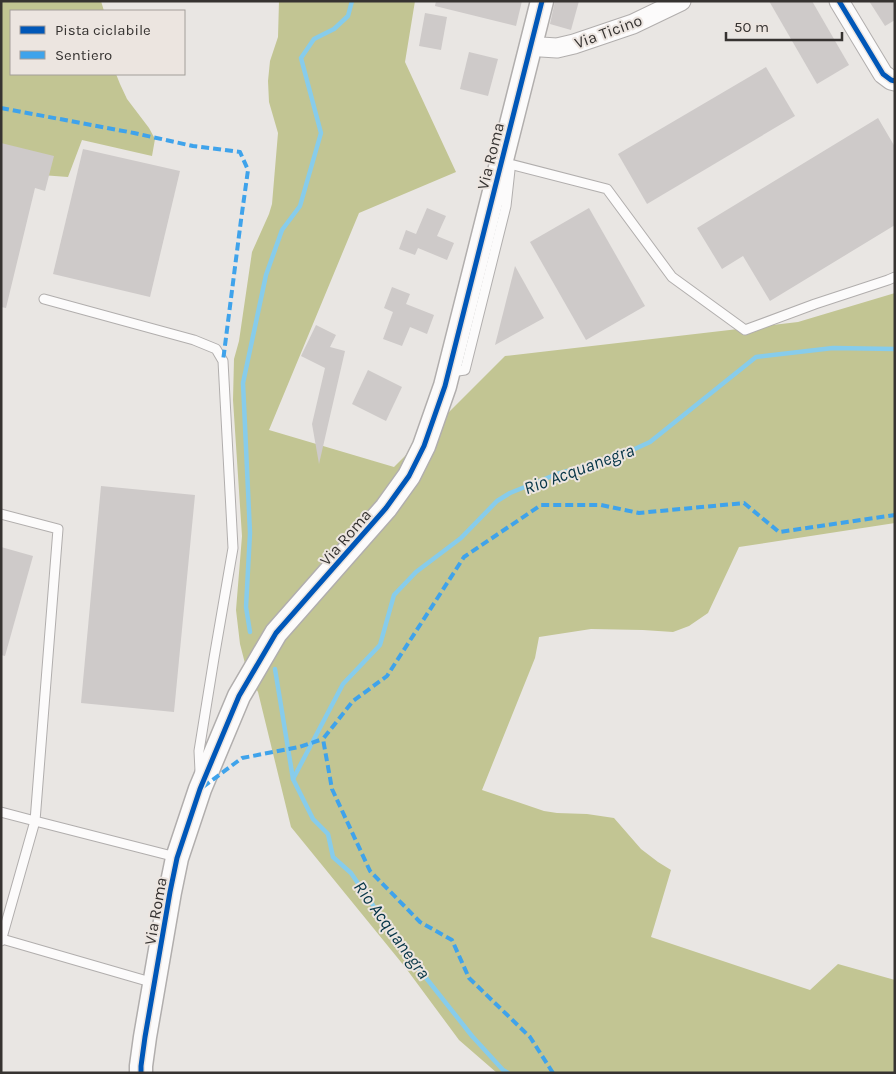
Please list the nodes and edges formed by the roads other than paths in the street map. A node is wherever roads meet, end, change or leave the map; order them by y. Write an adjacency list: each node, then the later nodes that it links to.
1 (542, 1): 4 (street, Via Roma)
2 (681, 1): 4 (street, Via Ticino)
3 (839, 1): 5 (street)
4 (531, 45): 6 (street, Via Roma)
5 (895, 81)
6 (502, 162): 7 (lane); 10 (street, Via Roma)
7 (895, 277)
8 (44, 299): 10 (lane)
9 (1, 514): 12 (lane)
10 (200, 789): 13 (street, Via Roma)
11 (1, 812): 12 (lane)
12 (35, 821): 13 (lane); 14 (lane)
13 (177, 858): 15 (street, Via Roma)
14 (2, 940): 15 (lane)
15 (155, 983): 16 (street, Via Roma)
16 (141, 1073)

